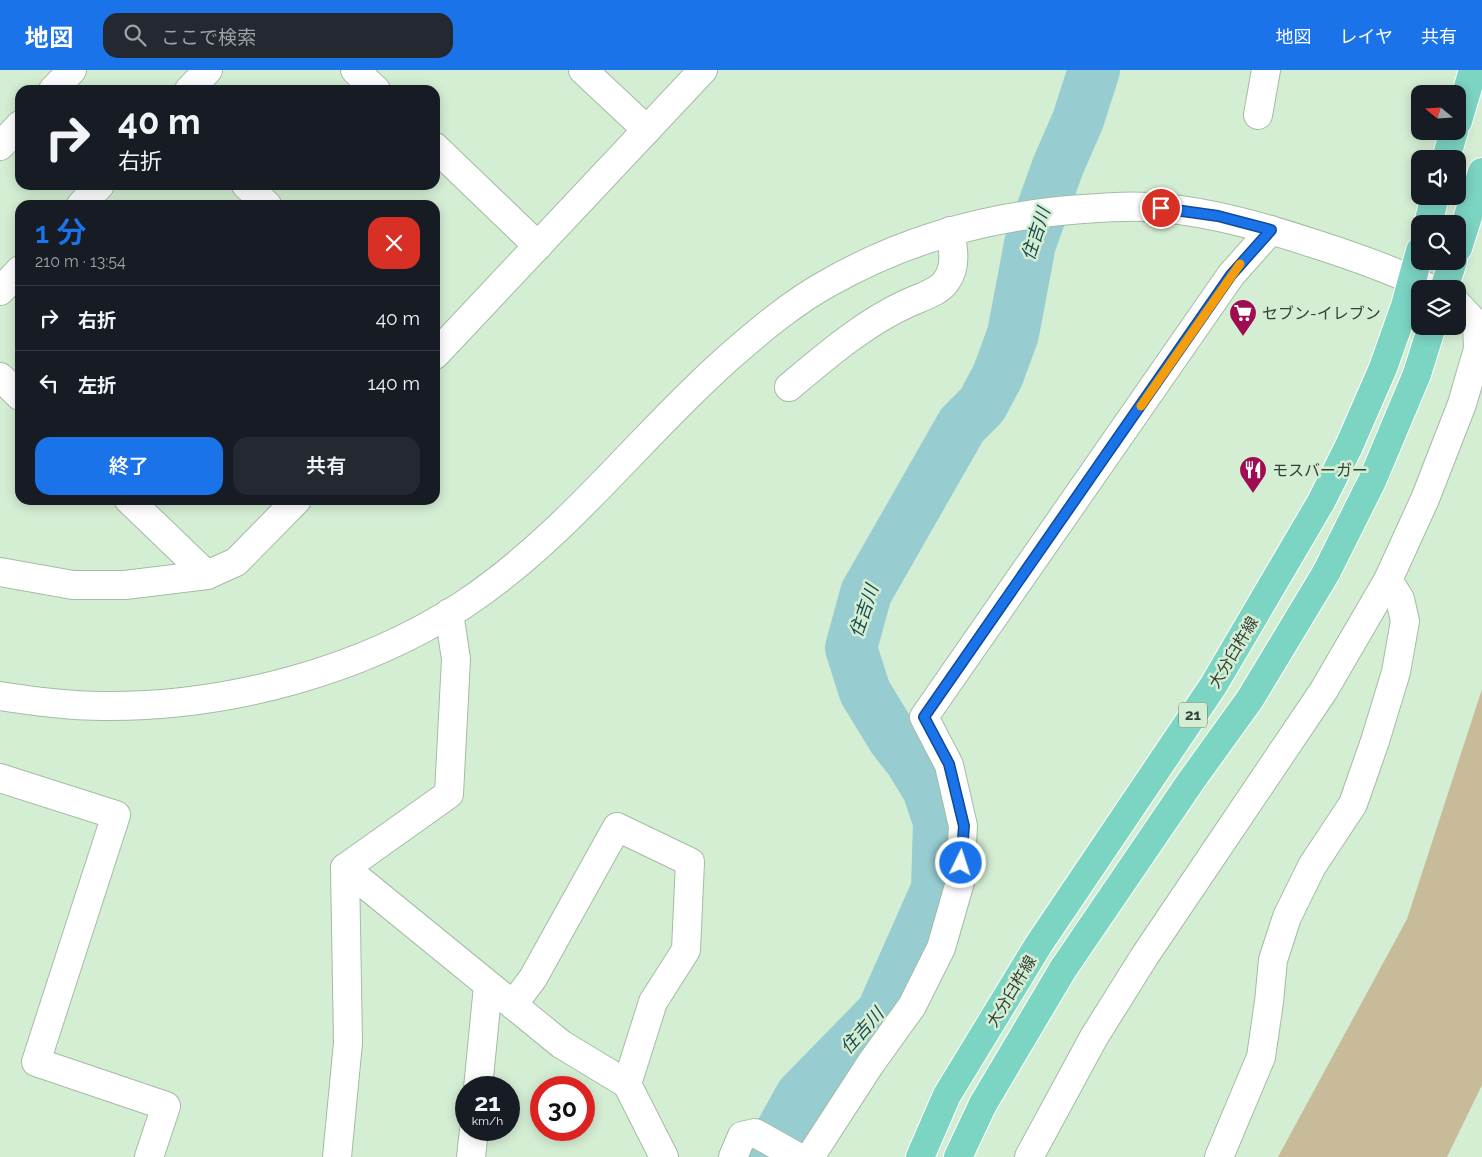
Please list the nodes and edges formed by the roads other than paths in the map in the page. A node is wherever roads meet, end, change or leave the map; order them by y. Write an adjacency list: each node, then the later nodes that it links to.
1 (72, 70): 8 (street)
2 (208, 70): 9 (street)
3 (355, 70): 10 (street)
4 (583, 70): 13 (street)
5 (703, 70): 13 (street)
6 (1266, 70): 12 (street)
7 (1473, 70): 11 (main road)
8 (58, 85)
9 (194, 85)
10 (371, 85)
11 (1466, 94)
12 (1258, 115)
13 (647, 130): 23 (street)
14 (440, 152): 23 (street)
15 (1482, 172): 20 (main road)
16 (95, 190): 18 (street)
17 (251, 190): 19 (street)
18 (86, 200)
19 (262, 200)
20 (1466, 223)
21 (1271, 230): 22 (street); 25 (street); 48 (street)
22 (950, 231): 32 (street); 39 (street)
23 (538, 246): 30 (street)
24 (15, 275): 26 (street)
25 (1412, 280)
26 (0, 291)
27 (1411, 298): 54 (main road, 大分臼杵線 / 21)
28 (1466, 313): 38 (street)
29 (1429, 335): 55 (main road, 大分臼杵線 / 21)
30 (440, 350)
31 (0, 377): 33 (street)
32 (789, 387)
33 (15, 391)
34 (134, 505): 37 (street)
35 (292, 505): 37 (street)
36 (0, 572): 37 (street)
37 (208, 575)
38 (1388, 580): 56 (street); 57 (street)
39 (449, 613): 40 (street); 42 (street)
40 (0, 696)
41 (0, 778): 49 (street)
42 (345, 868): 43 (street); 50 (street)
43 (488, 986): 44 (street); 45 (street)
44 (513, 1006): 46 (street); 46 (street)
45 (479, 1076)
46 (627, 1084): 52 (street)
47 (473, 1141): 51 (street)
48 (800, 1156): 53 (street)
49 (149, 1157)
50 (337, 1157)
51 (471, 1157)
52 (664, 1157)
53 (733, 1157)
54 (920, 1157)
55 (958, 1157)
56 (1029, 1157)
57 (1219, 1157)

